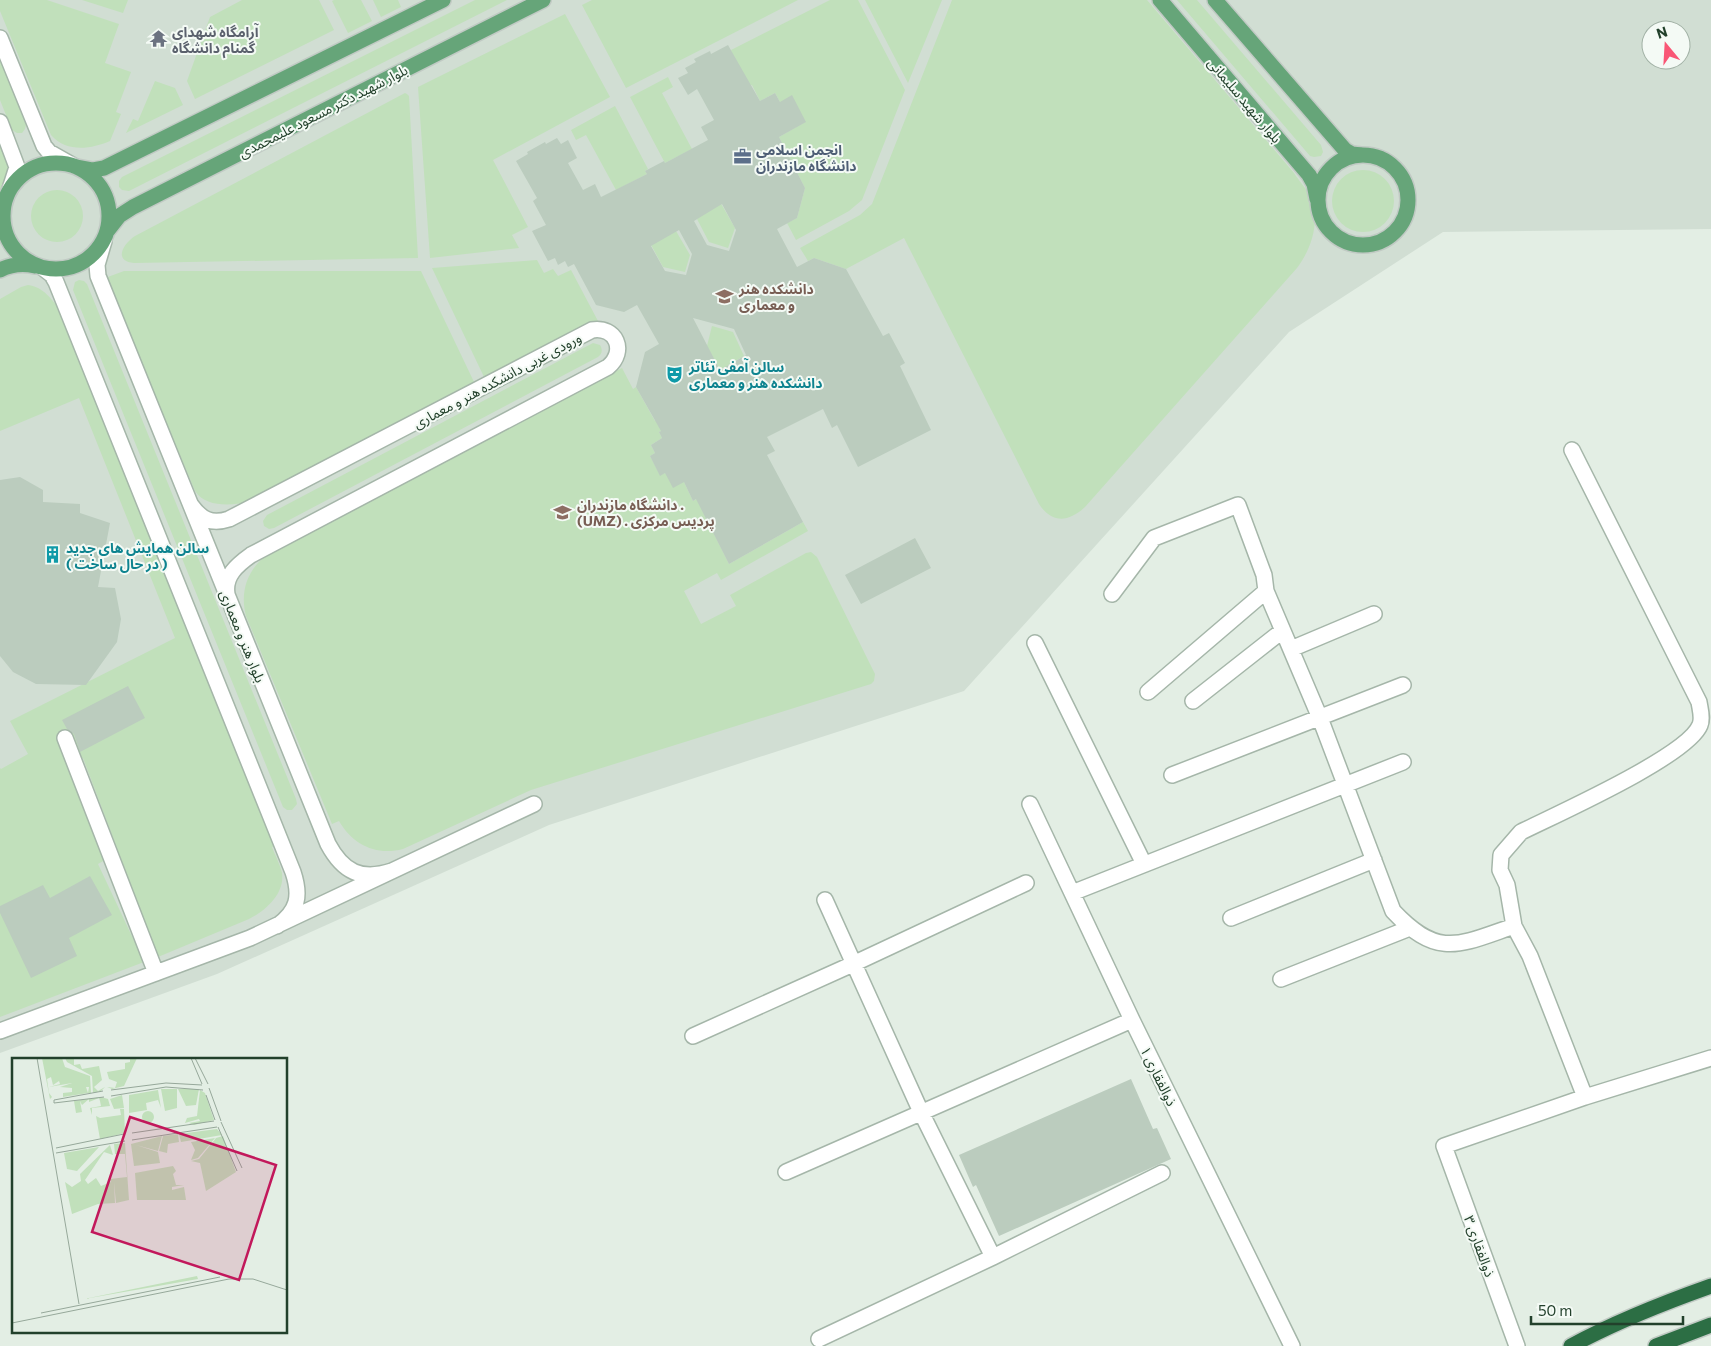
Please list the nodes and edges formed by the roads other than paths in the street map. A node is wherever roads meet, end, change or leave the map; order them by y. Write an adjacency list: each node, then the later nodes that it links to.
1 (443, 0): 8 (main road)
2 (543, 0): 11 (main road, بلوار شهید دکتر مسعود علیمحمدی)
3 (1160, 0): 10 (main road, بلوار شهید سلیمانی)
4 (1215, 0): 7 (main road)
5 (0, 38): 8 (street)
6 (0, 122): 9 (street)
7 (1363, 156): 10 (main road); 10 (main road)
8 (74, 166): 9 (main road); 11 (main road)
9 (5, 199): 12 (main road)
10 (1318, 206)
11 (106, 236): 12 (main road); 15 (street, بلوار هنر و معماری)
12 (41, 267): 13 (main road); 40 (street)
13 (0, 270)
14 (1572, 450): 41 (street)
15 (190, 505): 17 (street, بلوار هنر و معماری); 17 (street, ورودی غربی دانشکده هنر و معماری)
16 (1266, 591): 18 (street); 20 (street); 24 (street)
17 (227, 594): 35 (street, بلوار هنر و معماری)
18 (1112, 594)
19 (1374, 614): 22 (street)
20 (1282, 632): 22 (street); 25 (street)
21 (1035, 643): 34 (street)
22 (1291, 649): 26 (street)
23 (1403, 685): 26 (street)
24 (1148, 692)
25 (1193, 701)
26 (1320, 718): 29 (street); 30 (street)
27 (65, 738): 44 (street)
28 (1403, 762): 30 (street)
29 (1172, 775)
30 (1345, 785): 33 (street); 34 (street)
31 (534, 804): 35 (street)
32 (1030, 804): 37 (street, ذوالفقاری ۱)
33 (1374, 860): 39 (street); 42 (street)
34 (1144, 864): 37 (street)
35 (392, 871): 40 (street)
36 (1026, 883): 43 (street)
37 (1072, 893): 46 (street, ذوالفقاری ۱)
38 (825, 900): 43 (street)
39 (1231, 918)
40 (277, 926): 44 (street)
41 (1514, 926): 42 (street); 50 (street)
42 (1410, 928): 45 (street)
43 (854, 964): 48 (street); 51 (street)
44 (156, 973): 47 (street)
45 (1281, 979)
46 (1132, 1020): 51 (street); 58 (street, ذوالفقاری ۱)
47 (0, 1031)
48 (692, 1036)
49 (1711, 1058): 50 (street)
50 (1585, 1096): 59 (street, ذوالفقاری ۳)
51 (922, 1112): 52 (street); 54 (street)
52 (786, 1172)
53 (1162, 1173): 54 (street)
54 (993, 1258): 57 (street)
55 (1711, 1286): 60 (highway)
56 (1711, 1324): 61 (highway)
57 (819, 1339)
58 (1292, 1346)
59 (1516, 1346)
60 (1571, 1346)
61 (1656, 1346)

